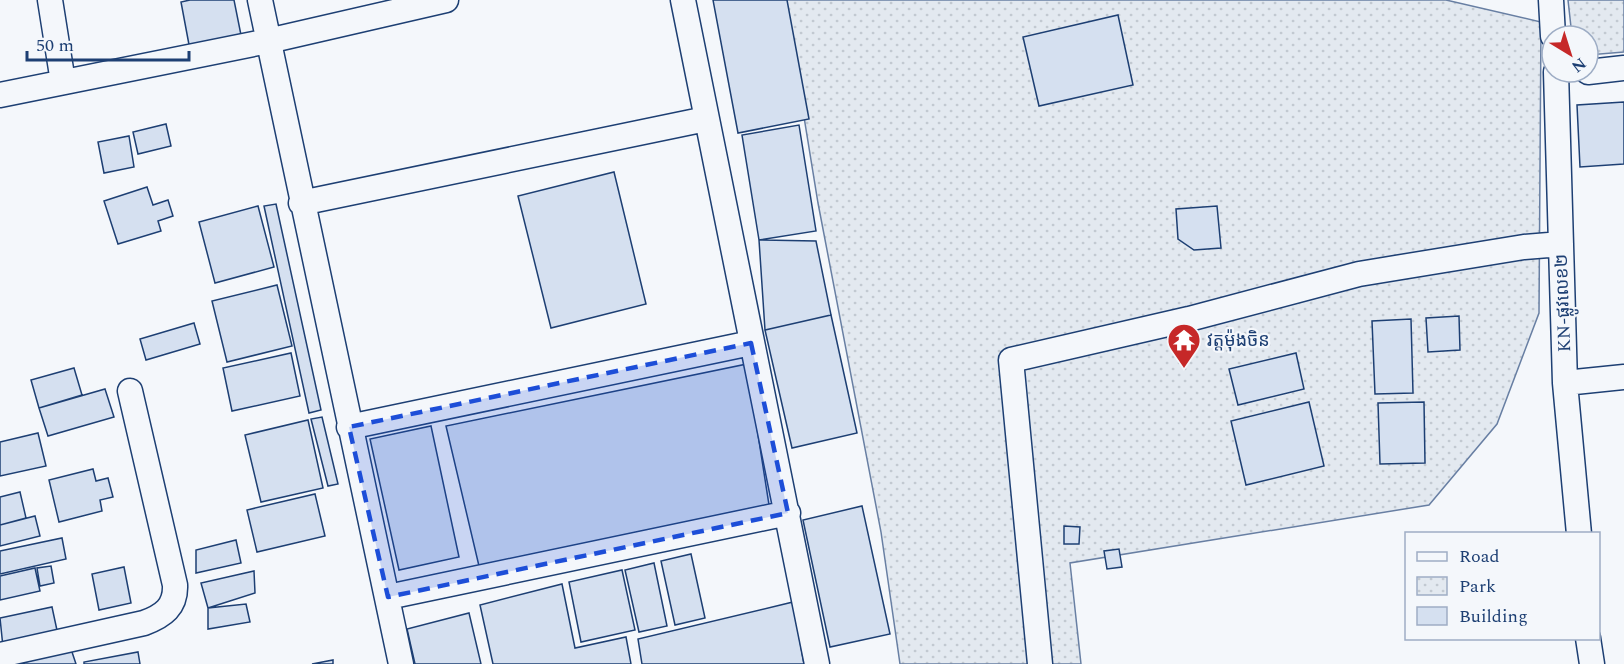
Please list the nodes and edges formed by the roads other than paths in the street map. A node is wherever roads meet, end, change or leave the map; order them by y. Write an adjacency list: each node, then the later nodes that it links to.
1 (50, 0): 10 (street)
2 (260, 0): 7 (street)
3 (446, 0): 7 (street)
4 (683, 0): 13 (street)
5 (1551, 0): 6 (street)
6 (1552, 24)
7 (268, 41): 10 (street); 14 (street)
8 (1624, 68): 9 (street)
9 (1600, 71)
10 (63, 82): 12 (street)
11 (1556, 84): 15 (street, KN-ផ្លូវលេខ២)
12 (0, 95)
13 (706, 119): 14 (street); 16 (street)
14 (301, 203): 20 (street)
15 (1561, 244): 18 (street, KN-ផ្លូវលេខ២); 28 (street)
16 (751, 343): 20 (street); 21 (street)
17 (1624, 377): 18 (street)
18 (1565, 383): 22 (street, KN-ផ្លូវលេខ២)
19 (130, 391): 25 (street)
20 (349, 427): 23 (street)
21 (788, 513): 23 (street); 27 (street)
22 (1579, 532)
23 (388, 597): 26 (street)
24 (1588, 640): 29 (street)
25 (0, 655)
26 (401, 664)
27 (817, 664)
28 (1040, 664)
29 (1592, 664)

